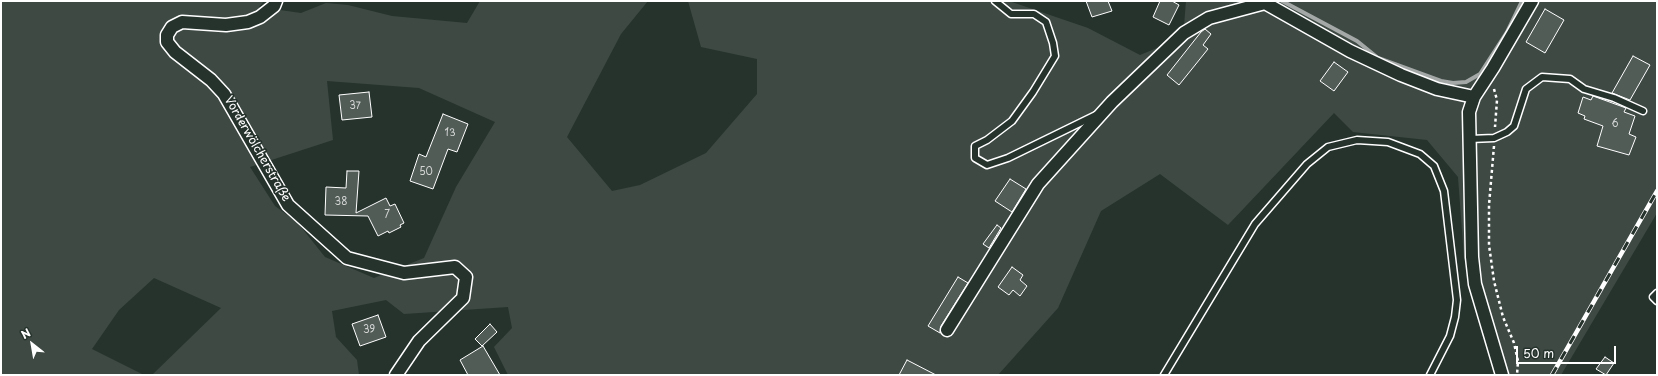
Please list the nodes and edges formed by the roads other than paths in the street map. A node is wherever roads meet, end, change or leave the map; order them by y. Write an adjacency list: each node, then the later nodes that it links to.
1 (276, 1): 11 (street, Vorderwölcherstraße)
2 (996, 1): 6 (lane)
3 (1532, 1): 4 (street)
4 (1474, 98): 6 (street); 7 (street)
5 (1643, 111): 7 (lane)
6 (1103, 112): 10 (street)
7 (1470, 139): 14 (street)
8 (1657, 293): 9 (lane)
9 (1657, 301)
10 (947, 330)
11 (396, 375)
12 (1164, 375): 13 (lane)
13 (1430, 375)
14 (1502, 375)

